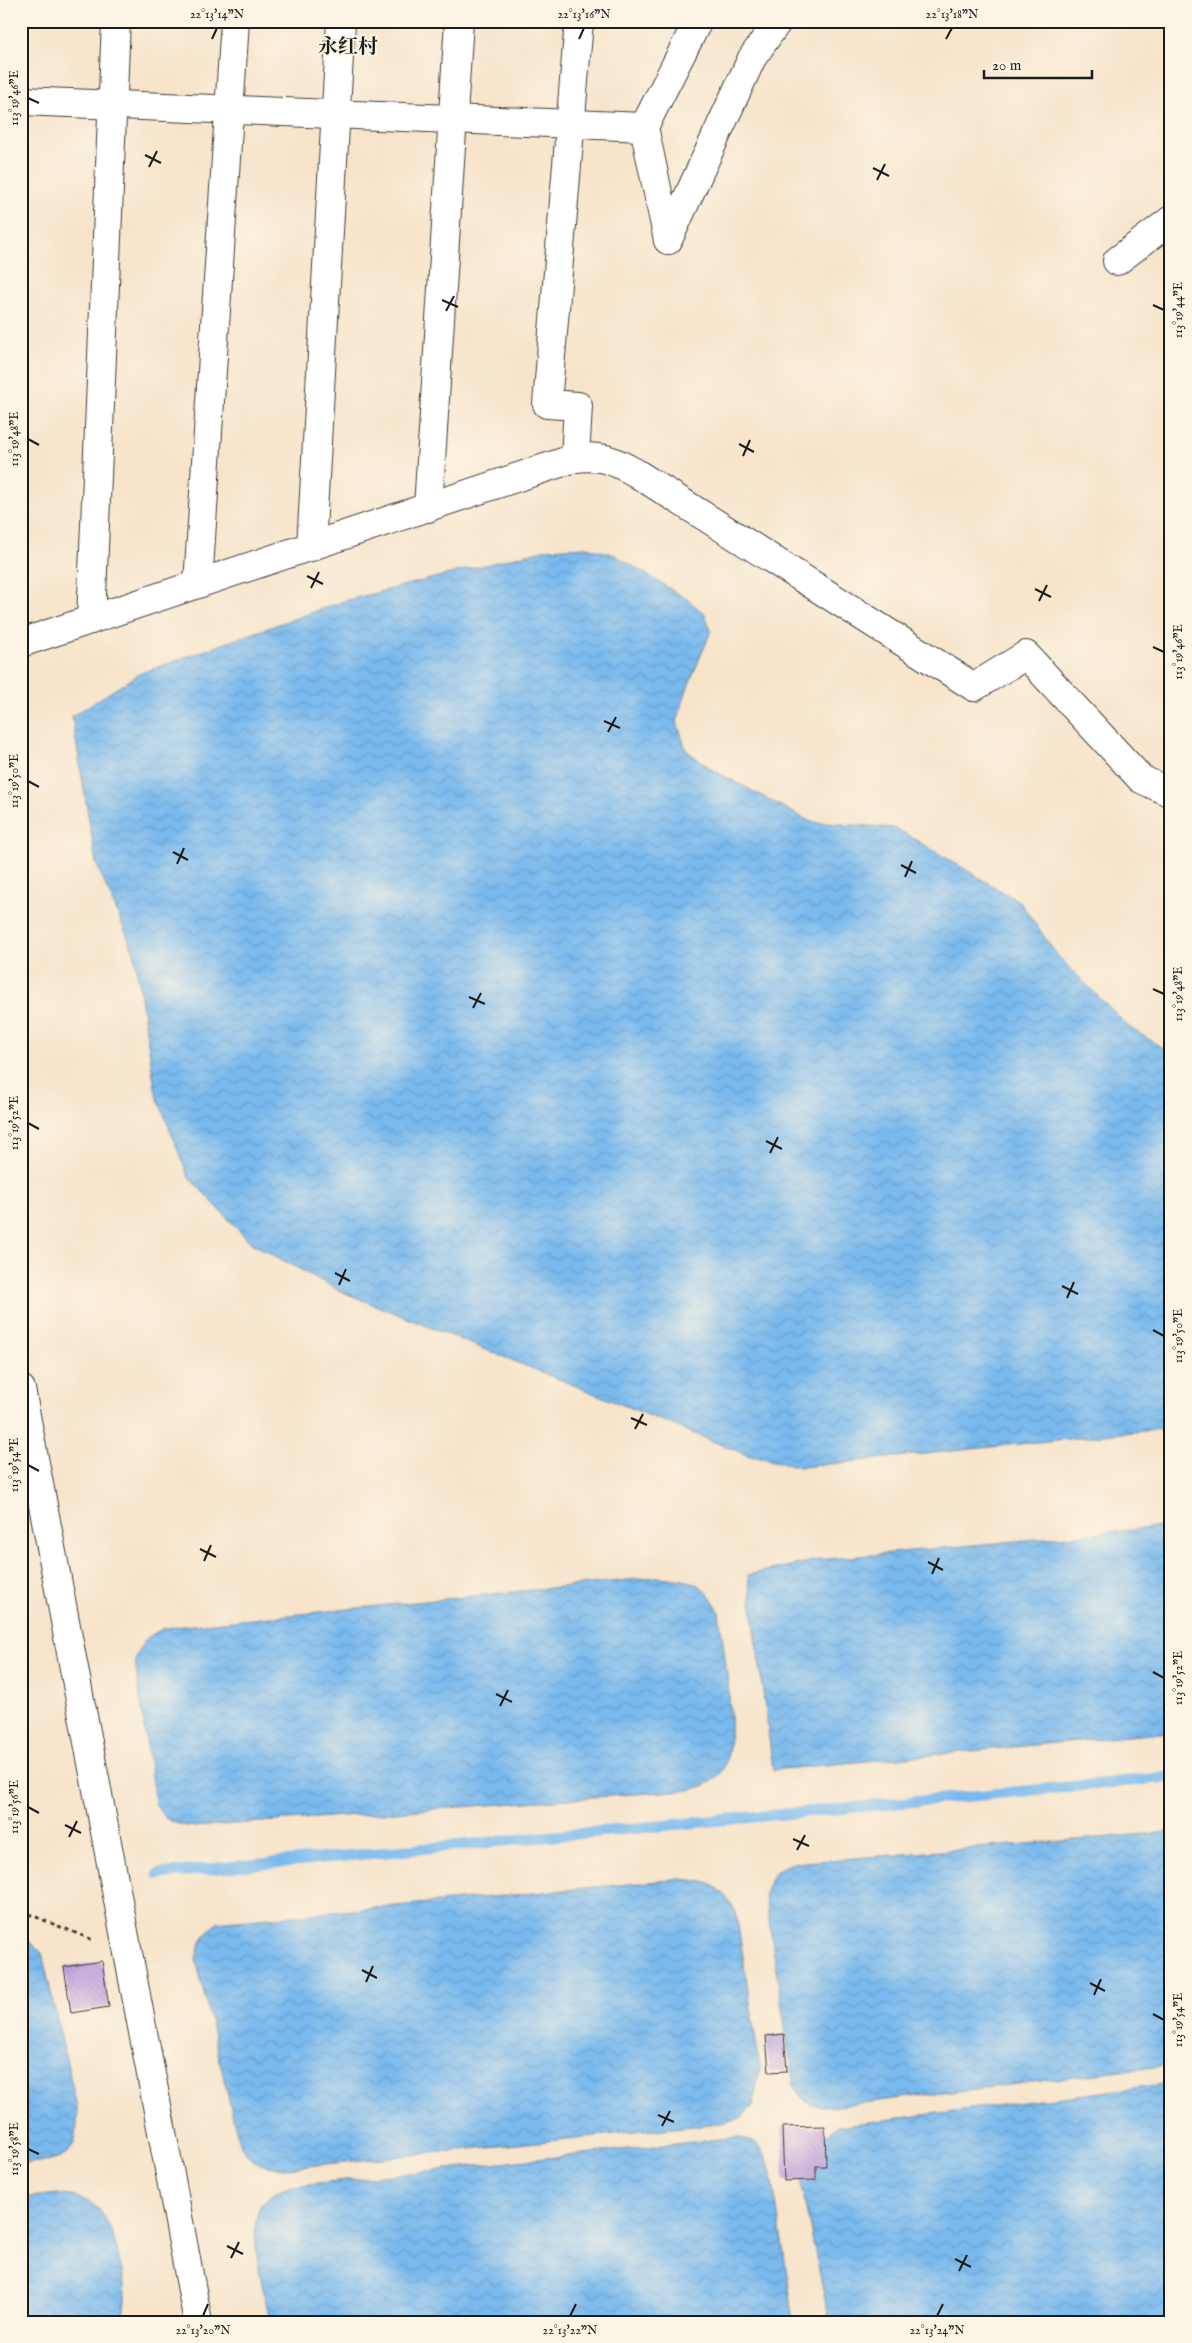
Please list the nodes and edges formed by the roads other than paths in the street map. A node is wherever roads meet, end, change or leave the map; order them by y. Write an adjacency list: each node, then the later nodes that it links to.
1 (116, 21): 9 (street)
2 (235, 21): 10 (street)
3 (341, 21): 11 (street)
4 (459, 21): 12 (street)
5 (579, 21): 13 (street)
6 (698, 21): 14 (street)
7 (778, 21): 14 (street)
8 (21, 101): 9 (street)
9 (112, 104): 10 (street); 21 (street)
10 (229, 109): 11 (street); 20 (street)
11 (335, 114): 12 (street); 19 (street)
12 (453, 119): 13 (street); 18 (street)
13 (571, 124): 14 (street); 17 (street)
14 (644, 126)
15 (1171, 220): 16 (street)
16 (1117, 261)
17 (575, 458): 18 (street); 23 (street)
18 (428, 508): 19 (street)
19 (311, 547): 20 (street)
20 (198, 584): 21 (street)
21 (91, 620): 22 (street)
22 (21, 643)
23 (1171, 793)
24 (21, 1389): 25 (street)
25 (198, 2322)

